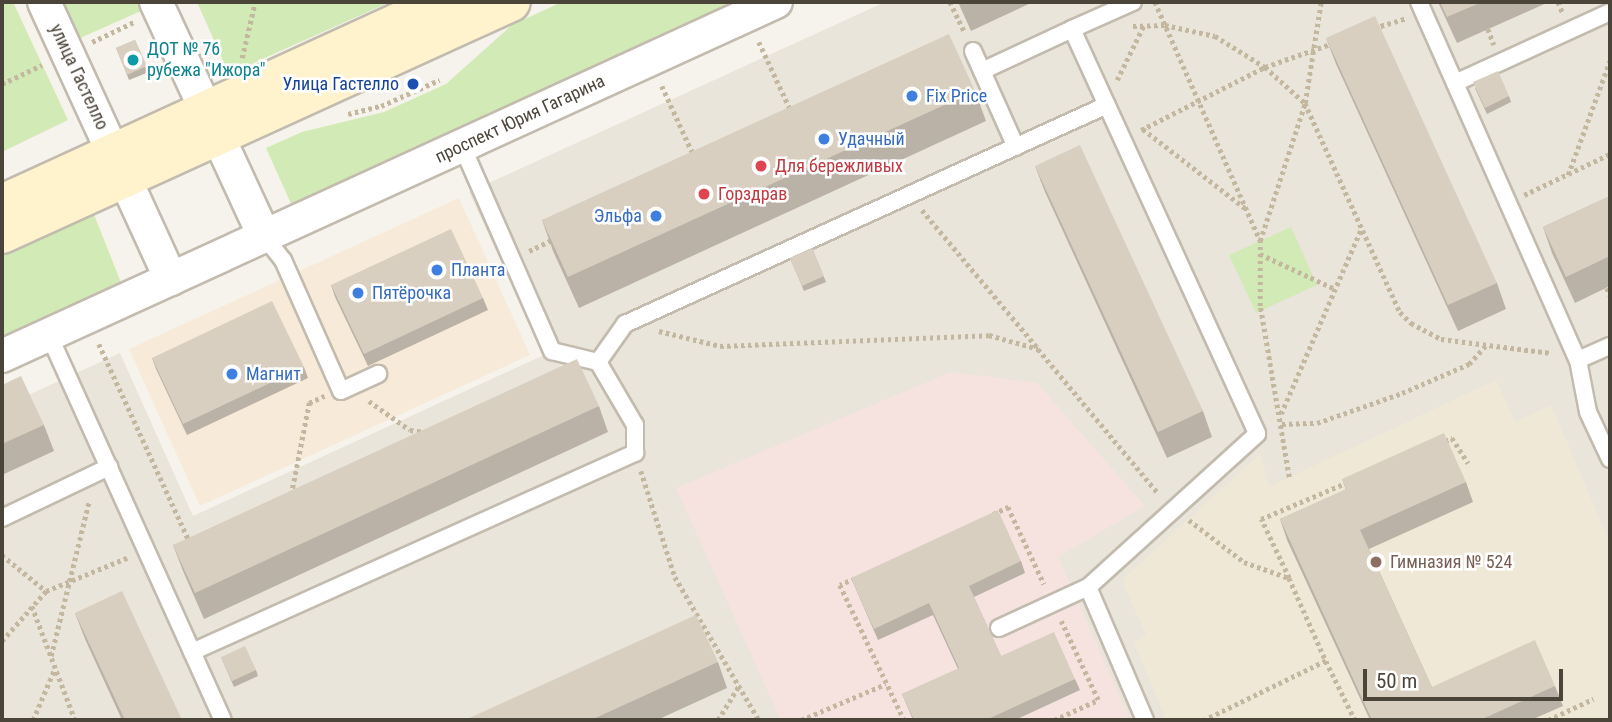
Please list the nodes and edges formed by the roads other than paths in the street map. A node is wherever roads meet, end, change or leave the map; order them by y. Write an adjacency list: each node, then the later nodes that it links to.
1 (44, 2): 17 (street, улица Гастелло)
2 (443, 2): 14 (main road)
3 (511, 2): 14 (main road)
4 (775, 2): 15 (street, проспект Юрия Гагарина)
5 (1133, 2): 9 (lane)
6 (1421, 7): 12 (lane)
7 (147, 11): 14 (street)
8 (1610, 12): 12 (lane)
9 (1072, 29): 11 (lane); 13 (lane)
10 (973, 51): 11 (lane)
11 (982, 71): 16 (lane)
12 (1455, 83): 25 (lane)
13 (1107, 105): 16 (lane); 31 (lane)
14 (212, 123): 17 (main road); 20 (street)
15 (463, 146): 20 (street, проспект Юрия Гагарина); 26 (lane)
16 (1016, 146): 26 (lane)
17 (119, 165): 18 (main road); 19 (main road); 21 (street)
18 (2, 204)
19 (2, 234)
20 (264, 236): 21 (street, проспект Юрия Гагарина); 27 (lane)
21 (171, 279): 22 (street, проспект Юрия Гагарина)
22 (49, 335): 24 (street, проспект Юрия Гагарина); 29 (lane)
23 (1610, 346): 25 (lane)
24 (2, 356)
25 (1577, 360): 28 (lane)
26 (598, 362): 33 (lane)
27 (378, 374)
28 (1610, 459)
29 (102, 470): 30 (lane); 33 (lane)
30 (2, 518)
31 (1088, 587): 32 (lane); 35 (lane)
32 (999, 628)
33 (192, 652): 34 (lane)
34 (223, 720)
35 (1145, 720)

